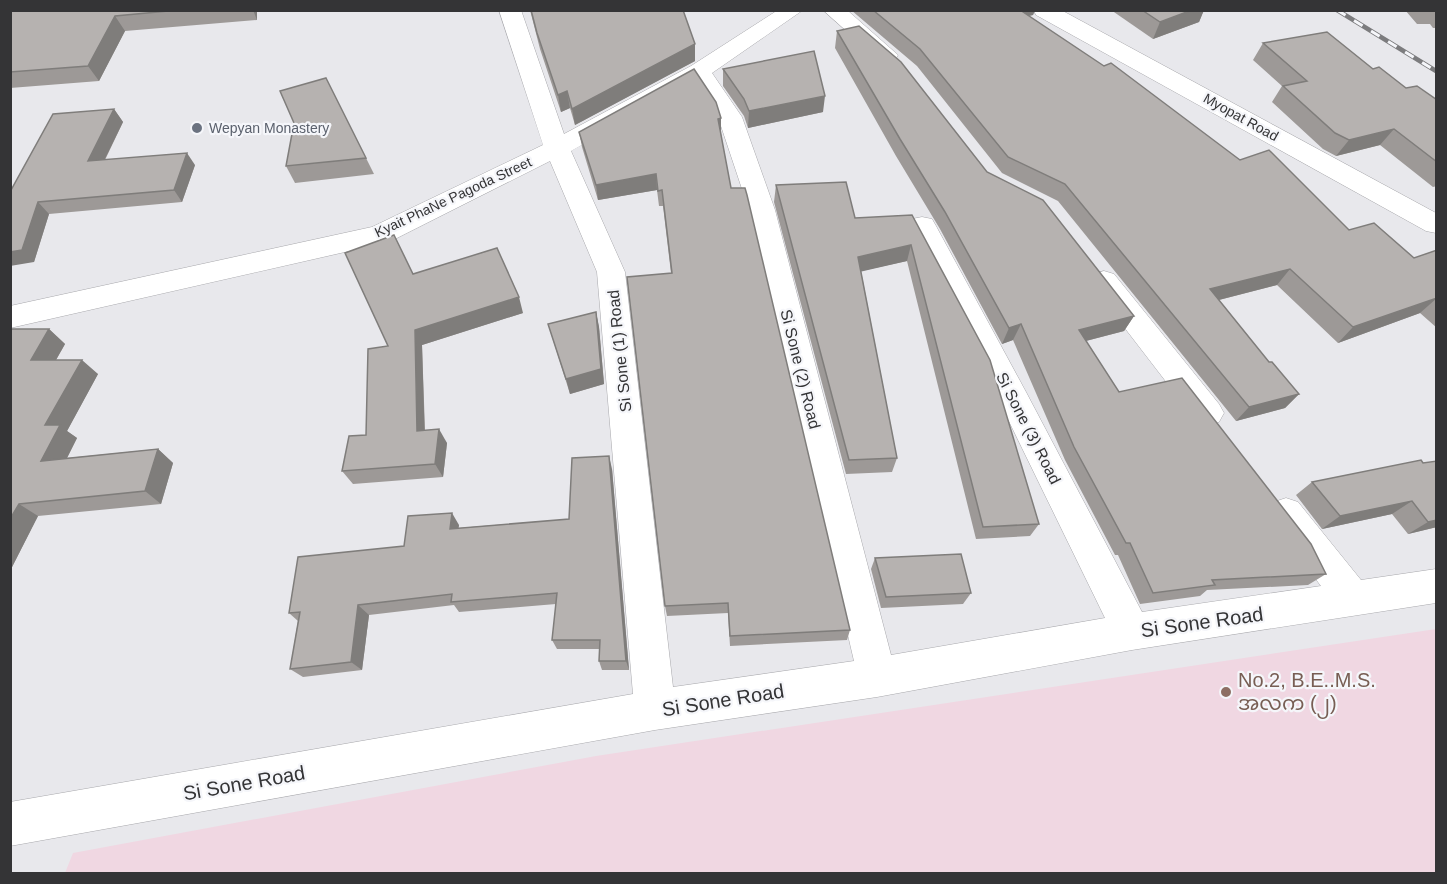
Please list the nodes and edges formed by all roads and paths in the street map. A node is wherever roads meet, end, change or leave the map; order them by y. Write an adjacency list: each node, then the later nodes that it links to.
1 (510, 10): 7 (street, Si Sone (1) Road)
2 (793, 10): 5 (street, Kyait PhaNe Pagoda Street)
3 (833, 10): 6 (street)
4 (1044, 10): 8 (street, Myopat Road)
5 (699, 71): 7 (street, Kyait PhaNe Pagoda Street); 17 (street, Si Sone (2) Road)
6 (907, 72)
7 (557, 148): 11 (street, Kyait PhaNe Pagoda Street); 18 (street, Si Sone (1) Road)
8 (1437, 224)
9 (922, 226): 16 (street, Si Sone (3) Road)
10 (1091, 264): 12 (street)
11 (10, 317)
12 (1223, 432)
13 (1266, 488): 15 (street)
14 (1437, 586): 15 (street, Si Sone Road)
15 (1354, 600): 16 (street, Si Sone Road)
16 (1132, 632): 17 (street, Si Sone Road)
17 (877, 677): 18 (street, Si Sone Road)
18 (655, 710): 19 (street, Si Sone Road)
19 (10, 824)

